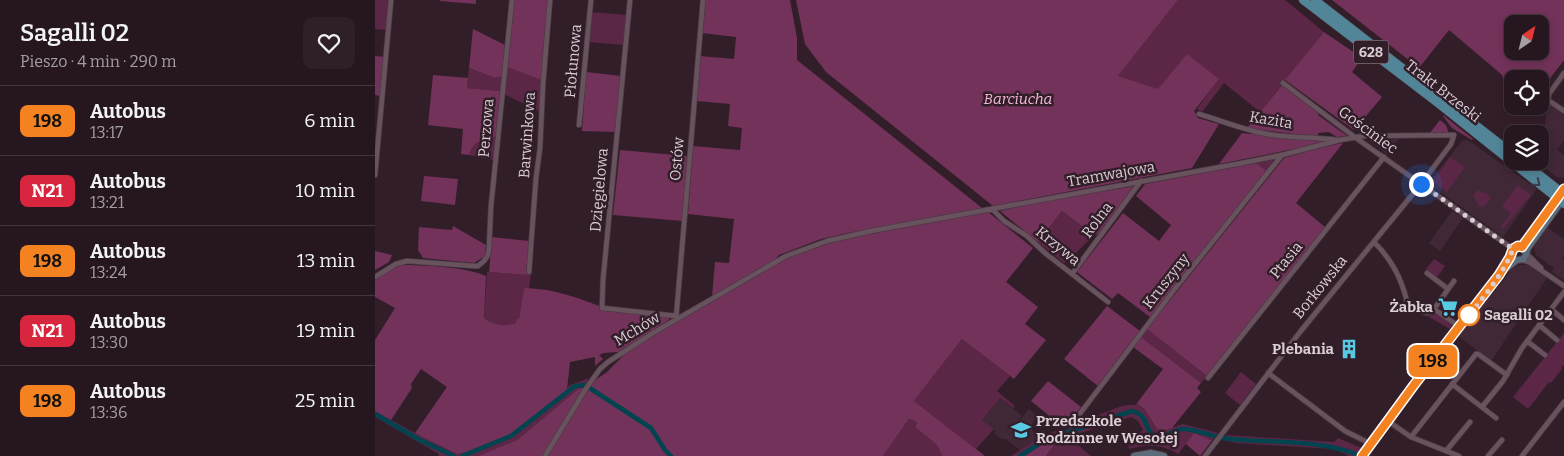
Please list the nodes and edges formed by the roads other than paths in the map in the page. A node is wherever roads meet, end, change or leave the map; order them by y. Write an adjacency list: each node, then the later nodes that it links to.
1 (391, 0): 21 (street)
2 (512, 0): 36 (street, Perzowa)
3 (550, 0): 31 (street, Barwinkowa)
4 (591, 0): 13 (street, Piołunowa)
5 (630, 0): 44 (street, Dzięgielowa)
6 (703, 0): 44 (street, Ostów)
7 (1303, 0): 24 (main road, Trakt Brzeski / 628, one-way to 24)
8 (1315, 0): 17 (main road, Trakt Brzeski / 628)
9 (1564, 74): 11 (street)
10 (1283, 83): 15 (street, Gościniec)
11 (1564, 111)
12 (1199, 114): 16 (street, Kazita)
13 (579, 125)
14 (1454, 135): 15 (street, Tramwajowa); 23 (street, Borkowska)
15 (1356, 138): 16 (street, Tramwajowa); 19 (street, Gościniec)
16 (1340, 140): 18 (street, Tramwajowa)
17 (1504, 147)
18 (1282, 155): 22 (street, Tramwajowa); 60 (street, Kruszyny)
19 (1384, 157): 23 (street, Gościniec); 53 (street, Ptasia)
20 (1532, 170): 24 (main road)
21 (375, 175)
22 (1141, 181): 25 (street, Tramwajowa); 34 (street, Rolna)
23 (1421, 184): 26 (street, Borkowska); 28 (street, Gościniec)
24 (1562, 197): 27 (street)
25 (992, 209): 29 (street, Tramwajowa); 34 (street, Krzywa)
26 (1375, 242): 42 (street); 51 (street, Borkowska)
27 (1525, 250): 28 (street); 30 (street); 33 (street)
28 (1513, 252): 30 (street); 35 (street)
29 (777, 260): 44 (street, Mchów)
30 (1519, 260): 33 (street); 35 (street)
31 (529, 272)
32 (1427, 273): 39 (street)
33 (1546, 273): 38 (street)
34 (1072, 274): 41 (street, Krzywa)
35 (1499, 275): 47 (street)
36 (375, 277)
37 (1454, 281): 39 (street)
38 (1564, 286)
39 (1448, 289): 42 (street)
40 (1564, 292): 43 (street)
41 (1108, 302)
42 (1434, 309): 47 (street)
43 (1551, 309): 45 (street); 46 (street)
44 (676, 318): 65 (street, Mchów)
45 (1564, 320)
46 (1539, 325): 48 (street); 49 (street)
47 (1460, 327): 58 (street)
48 (1557, 340)
49 (1527, 341): 50 (street); 52 (street)
50 (1545, 355)
51 (1268, 373): 63 (street); 68 (street, Borkowska)
52 (1507, 375): 54 (street); 56 (street)
53 (1208, 378)
54 (1452, 384): 56 (street); 61 (street)
55 (1564, 402): 72 (street)
56 (1482, 408): 57 (street)
57 (1495, 418)
58 (1388, 421): 61 (street); 63 (street)
59 (1470, 422): 64 (street)
60 (1072, 424)
61 (1411, 437): 64 (street)
62 (1501, 440): 71 (street)
63 (1371, 444): 69 (street)
64 (1447, 451): 70 (street)
65 (545, 456)
66 (1134, 456): 67 (street)
67 (1164, 456)
68 (1205, 456)
69 (1363, 456)
70 (1459, 456)
71 (1489, 456)
72 (1522, 456)

